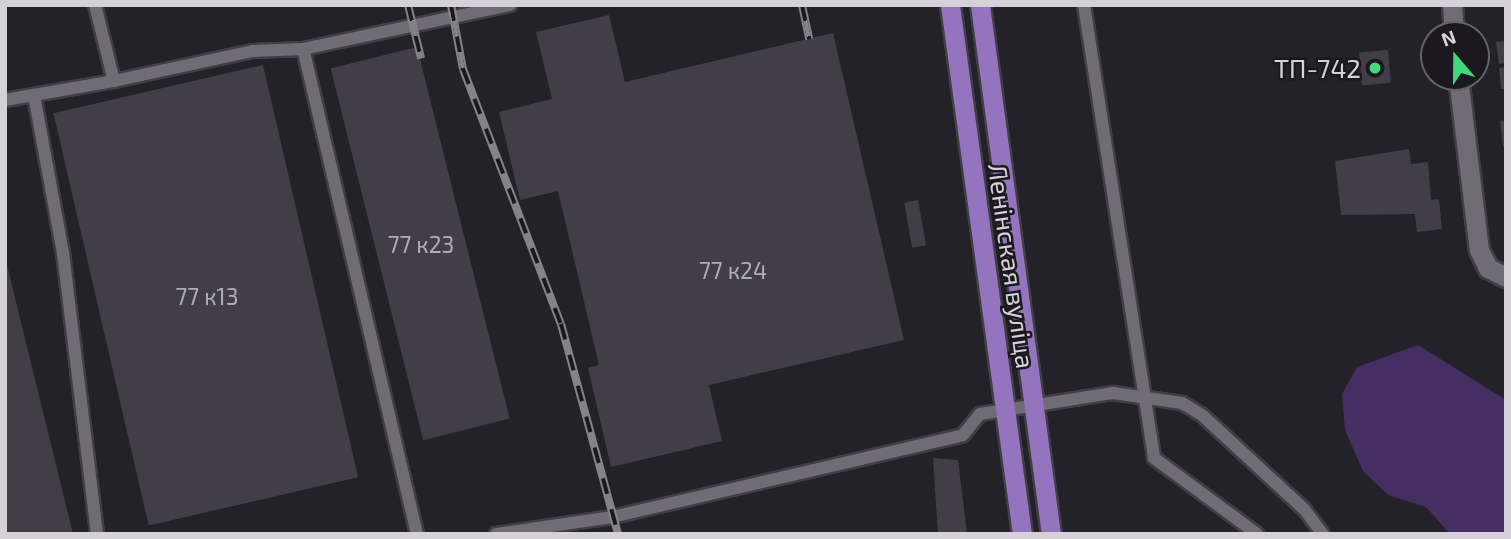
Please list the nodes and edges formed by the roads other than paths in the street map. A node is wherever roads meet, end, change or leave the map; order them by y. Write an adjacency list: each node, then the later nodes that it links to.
1 (95, 5): 7 (lane)
2 (510, 5): 6 (lane)
3 (950, 5): 14 (main road, Ленінская вуліца)
4 (980, 5): 13 (main road, Ленінская вуліца)
5 (1084, 5): 12 (lane)
6 (303, 50): 7 (lane); 16 (lane)
7 (114, 81): 9 (lane)
8 (1460, 91): 11 (street)
9 (34, 95): 10 (lane); 15 (lane)
10 (5, 100)
11 (1497, 273)
12 (1142, 397): 13 (lane); 20 (lane); 21 (lane)
13 (1033, 405): 14 (lane); 19 (main road, Ленінская вуліца)
14 (1005, 410): 17 (lane); 18 (main road, Ленінская вуліца)
15 (97, 534)
16 (417, 534)
17 (496, 534)
18 (1022, 534)
19 (1051, 534)
20 (1257, 534)
21 (1323, 534)

